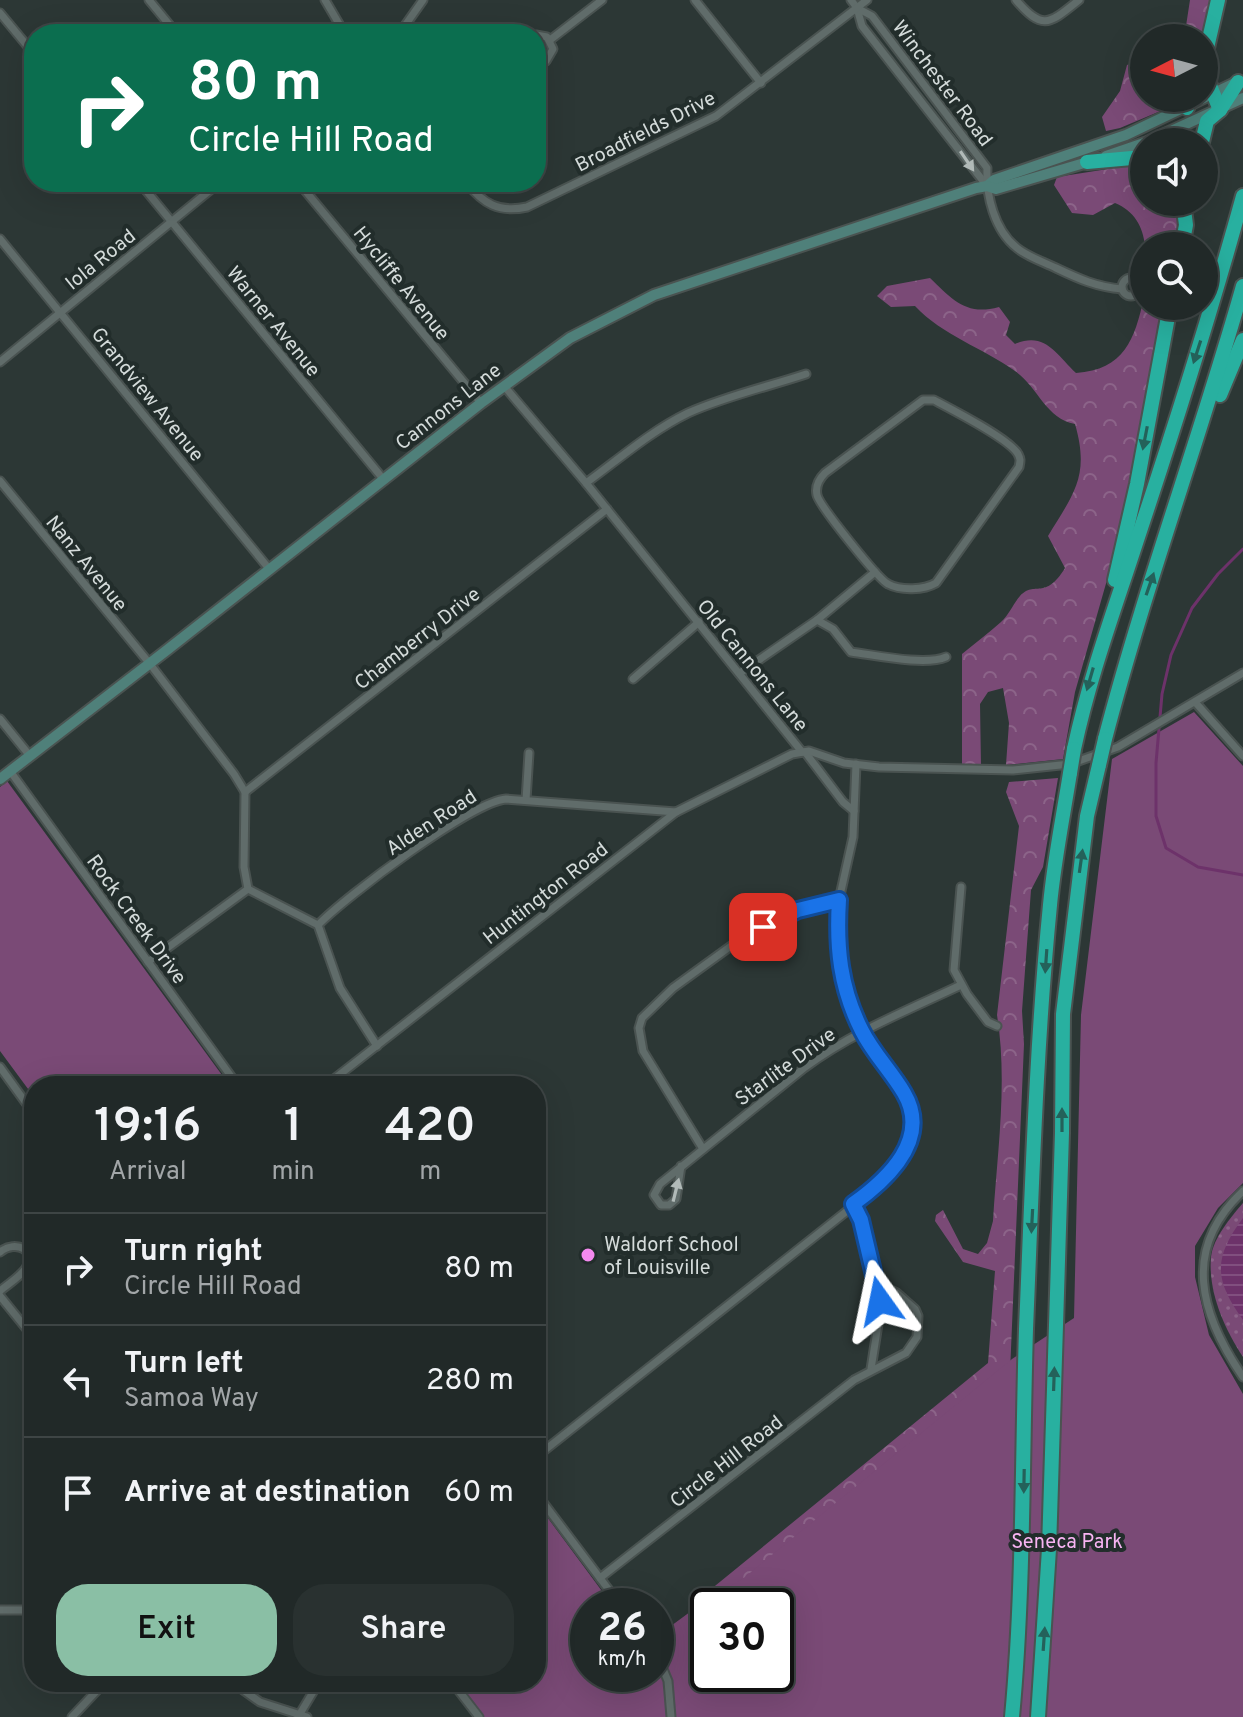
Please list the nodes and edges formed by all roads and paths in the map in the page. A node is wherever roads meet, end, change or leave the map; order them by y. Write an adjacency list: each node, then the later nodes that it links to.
1 (149, 0): 13 (street)
2 (325, 0): 14 (street)
3 (423, 0): 15 (street)
4 (602, 0): 18 (street)
5 (695, 0): 24 (street)
6 (851, 0): 11 (street, Winchester Road)
7 (867, 0): 11 (street, Broadfields Drive)
8 (1016, 0): 9 (street)
9 (1079, 0)
10 (1218, 0): 16 (highway)
11 (857, 8): 21 (street, Winchester Road); 22 (street, Winchester Road); 24 (street, Broadfields Drive)
12 (0, 13): 19 (street)
13 (169, 24)
14 (339, 24)
15 (406, 24)
16 (1212, 24)
17 (546, 37): 18 (street)
18 (550, 40): 20 (street)
19 (24, 42)
20 (546, 59)
21 (914, 70): 22 (street); 30 (street, Winchester Road)
22 (904, 79): 31 (street, Winchester Road)
23 (1241, 80): 25 (main road, Cannons Lane); 28 (highway)
24 (761, 83): 41 (street, Broadfields Drive)
25 (1218, 92)
26 (1242, 98): 28 (main road, Cannons Lane)
27 (1218, 104): 28 (highway)
28 (1220, 110): 32 (main road, Cannons Lane); 33 (highway)
29 (1172, 112): 36 (main road, Cannons Lane)
30 (951, 117): 31 (street); 37 (street, Winchester Road)
31 (941, 126): 37 (street, Winchester Road, one-way to 37)
32 (1178, 128)
33 (1205, 128)
34 (1130, 146): 36 (main road, Cannons Lane)
35 (1130, 158): 36 (highway)
36 (1084, 159): 37 (main road, Cannons Lane)
37 (987, 186): 50 (street, Winchester Road); 56 (main road, Cannons Lane)
38 (147, 192): 45 (street, Warner Avenue)
39 (208, 192): 45 (street, Iola Road)
40 (306, 192): 57 (street, Hycliffe Avenue)
41 (476, 192)
42 (1243, 196): 67 (highway, one-way to 67)
43 (1185, 216): 46 (highway)
44 (1188, 216): 46 (highway)
45 (171, 222): 51 (street, Iola Road); 59 (street, Warner Avenue)
46 (1186, 225): 47 (highway)
47 (1185, 232)
48 (0, 239): 51 (street, Grandview Avenue)
49 (1243, 286): 58 (highway)
50 (1122, 289)
51 (60, 312): 54 (street, Iola Road); 63 (street, Grandview Avenue)
52 (1167, 320): 67 (highway, one-way to 67)
53 (1243, 340): 58 (highway)
54 (0, 362)
55 (806, 374): 61 (street)
56 (504, 386): 57 (main road, Cannons Lane); 61 (street, Old Cannons Lane)
57 (481, 403): 59 (main road, Cannons Lane)
58 (1186, 477): 127 (highway, one-way to 58, bridge)
59 (384, 480): 63 (main road, Cannons Lane)
60 (0, 481): 69 (street, Nanz Avenue)
61 (586, 483): 62 (street, Old Cannons Lane)
62 (607, 509): 66 (street, Old Cannons Lane); 82 (street, Chamberry Drive)
63 (270, 570): 69 (main road, Cannons Lane)
64 (875, 572): 64 (street); 65 (street)
65 (817, 620): 68 (street); 70 (street)
66 (699, 622): 70 (street, Old Cannons Lane); 72 (street)
67 (1099, 649): 126 (highway, one-way to 126, bridge)
68 (946, 657)
69 (150, 664): 77 (main road, Cannons Lane); 82 (street, Nanz Avenue)
70 (740, 673): 75 (street, Old Cannons Lane)
71 (1243, 673): 73 (street, Old Cannons Lane)
72 (633, 679)
73 (1195, 702): 78 (street); 79 (street, Old Cannons Lane)
74 (0, 719): 77 (street)
75 (803, 752): 79 (street, Old Cannons Lane); 84 (street); 85 (street, Huntington Road)
76 (529, 753): 83 (street)
77 (30, 756): 80 (main road, Cannons Lane)
78 (1243, 756)
79 (856, 764): 84 (street)
80 (10, 771): 81 (main road, Cannons Lane); 90 (street, Rock Creek Drive)
81 (0, 779)
82 (245, 792): 87 (street)
83 (526, 800): 85 (street, Alden Road); 89 (street, Alden Road)
84 (854, 811): 88 (street)
85 (676, 812): 94 (street, Huntington Road)
86 (961, 887): 91 (street)
87 (248, 889): 89 (street); 90 (street)
88 (839, 900): 93 (street); 99 (street)
89 (318, 925): 94 (street)
90 (148, 962): 96 (street, Rock Creek Drive)
91 (961, 985): 92 (street); 93 (street, Starlite Drive)
92 (997, 1026)
93 (863, 1032): 99 (street, Starlite Drive); 102 (street)
94 (377, 1046): 97 (street, Huntington Road)
95 (0, 1067): 98 (street)
96 (231, 1076)
97 (338, 1076)
98 (24, 1100)
99 (703, 1149): 100 (street, Starlite Drive)
100 (681, 1166): 100 (street, Starlite Drive, one-way to 100)
101 (1243, 1191): 110 (street)
102 (853, 1204): 106 (street); 111 (street)
103 (24, 1250): 104 (street)
104 (0, 1252)
105 (24, 1269): 107 (street)
106 (878, 1284): 109 (street); 109 (street, Circle Hill Road)
107 (0, 1294): 108 (street)
108 (24, 1325)
109 (871, 1369): 113 (street, Circle Hill Road)
110 (1243, 1377)
111 (546, 1449)
112 (546, 1506): 113 (street)
113 (600, 1578): 114 (street)
114 (608, 1588)
115 (0, 1610): 116 (street)
116 (24, 1610)
117 (96, 1692): 123 (street)
118 (246, 1692): 122 (street)
119 (314, 1692): 122 (street)
120 (460, 1692): 124 (street)
121 (669, 1692): 125 (street)
122 (302, 1716)
123 (72, 1717)
124 (479, 1717)
125 (671, 1717)
126 (1012, 1717)
127 (1038, 1717)

